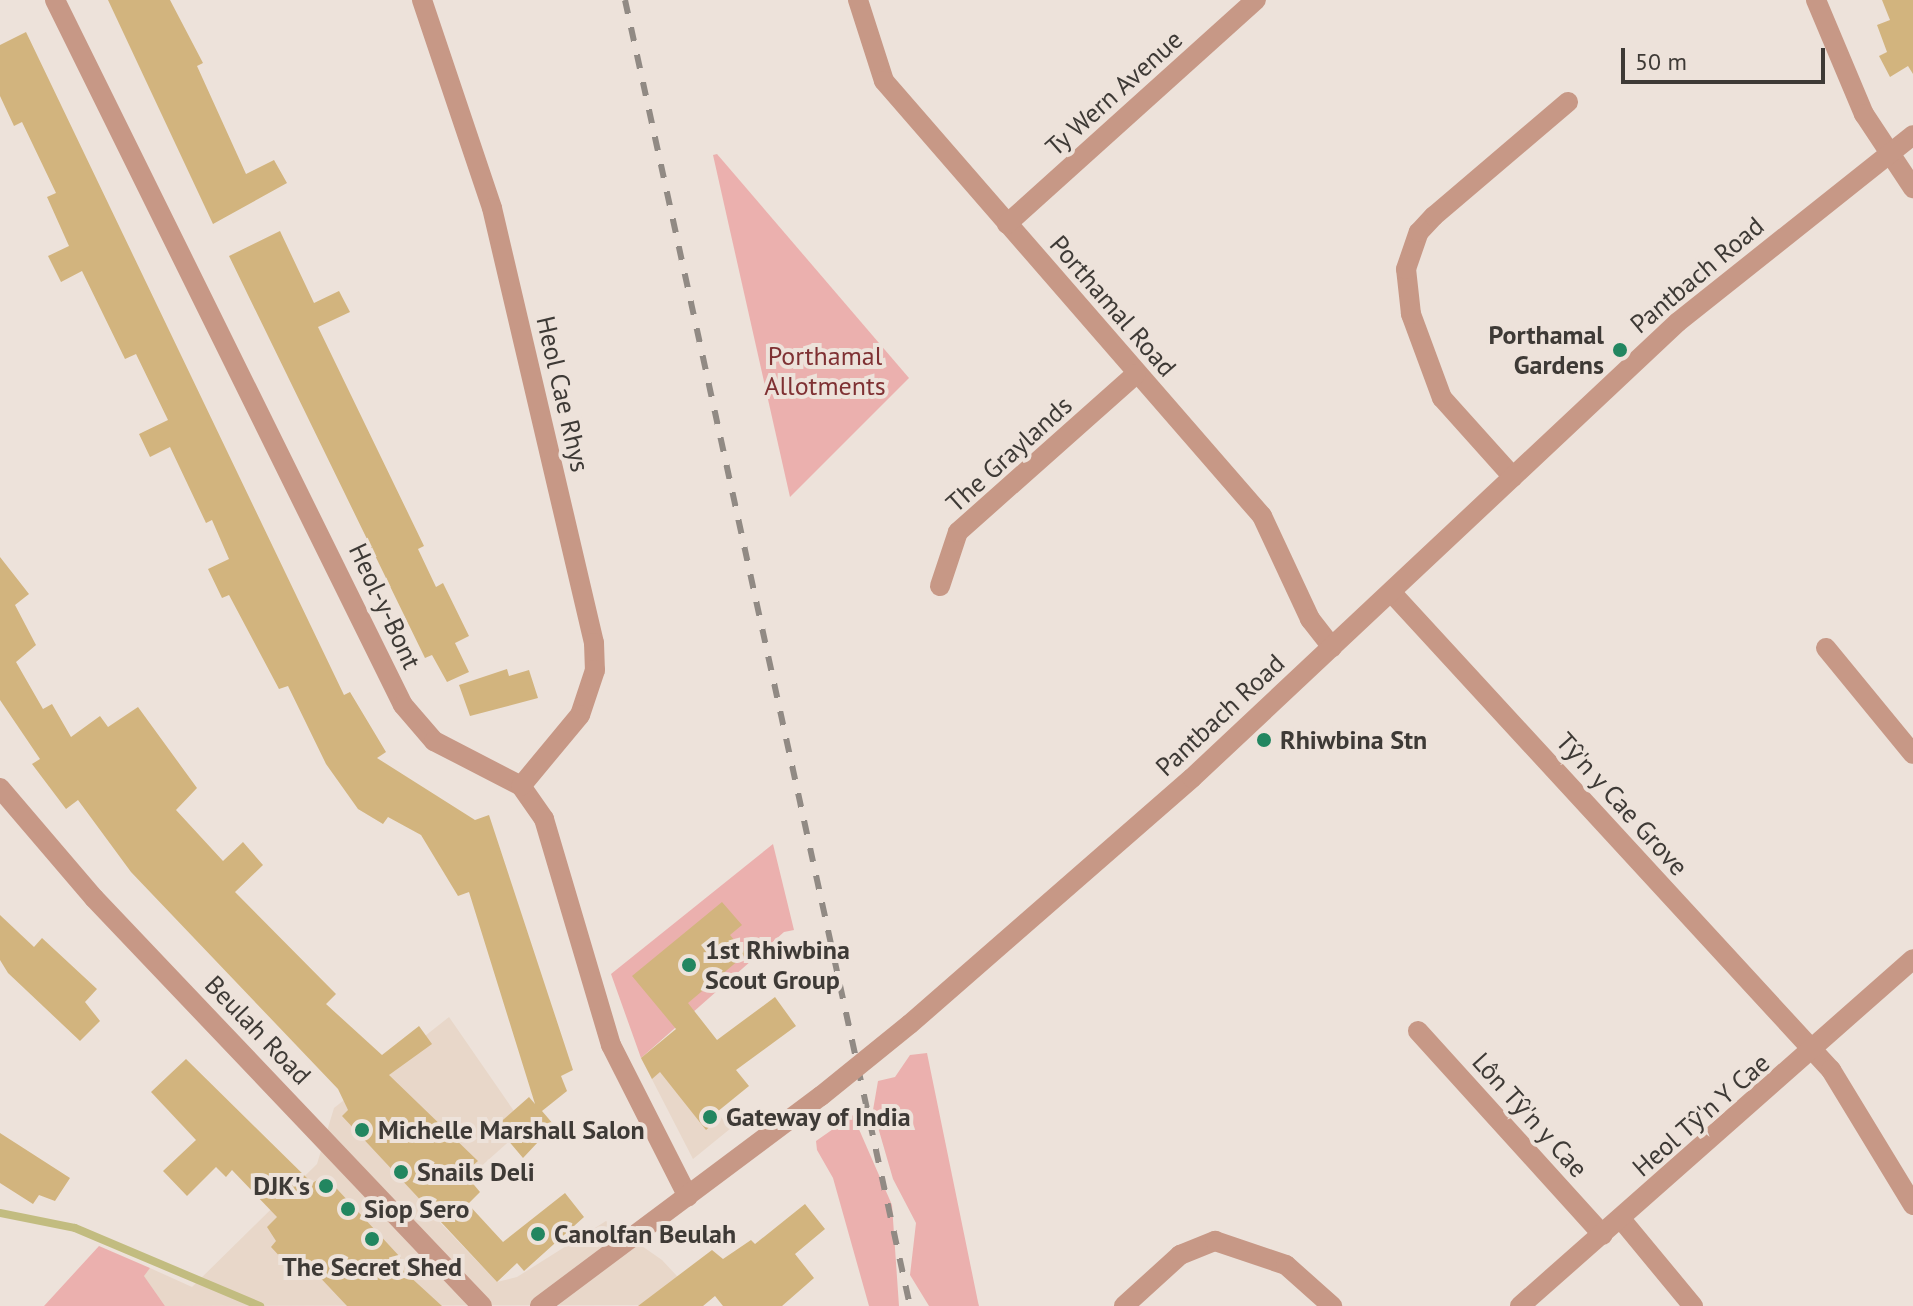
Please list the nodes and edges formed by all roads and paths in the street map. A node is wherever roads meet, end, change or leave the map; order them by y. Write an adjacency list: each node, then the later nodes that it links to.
1 (55, 0): 18 (street, Heol-y-Bont)
2 (422, 0): 18 (street, Heol Cae Rhys)
3 (858, 0): 10 (street, Porthamal Road)
4 (1256, 0): 10 (street, Ty Wern Avenue)
5 (1816, 0): 8 (street)
6 (1568, 102): 12 (street)
7 (1913, 135): 8 (street, Pantbach Road)
8 (1889, 155): 9 (street); 12 (street, Pantbach Road)
9 (1913, 188)
10 (1007, 224): 11 (street, Porthamal Road)
11 (1136, 374): 13 (street, The Graylands); 15 (street, Porthamal Road)
12 (1513, 477): 14 (street, Pantbach Road)
13 (940, 586)
14 (1391, 592): 15 (street, Pantbach Road); 22 (street, Tŷ'n y Cae Grove)
15 (1332, 647): 23 (street, Pantbach Road, bridge)
16 (1826, 648): 17 (street)
17 (1913, 754)
18 (521, 786): 23 (street)
19 (0, 788): 27 (street, Beulah Road)
20 (1913, 959): 22 (street, Heol Tŷ'n Y Cae)
21 (1418, 1031): 26 (street, Lôn Tŷ'n y Cae)
22 (1814, 1052): 24 (street, Tŷ'n y Cae Grove); 25 (street, Heol Tŷ'n Y Cae)
23 (688, 1197): 28 (street, Pantbach Road)
24 (1913, 1205)
25 (1621, 1219): 26 (street, Heol Tŷ'n Y Cae); 32 (street)
26 (1603, 1235): 31 (street, Heol Tŷ'n Y Cae)
27 (482, 1306)
28 (540, 1306)
29 (1124, 1306): 30 (street)
30 (1332, 1306)
31 (1520, 1306)
32 (1693, 1306)

